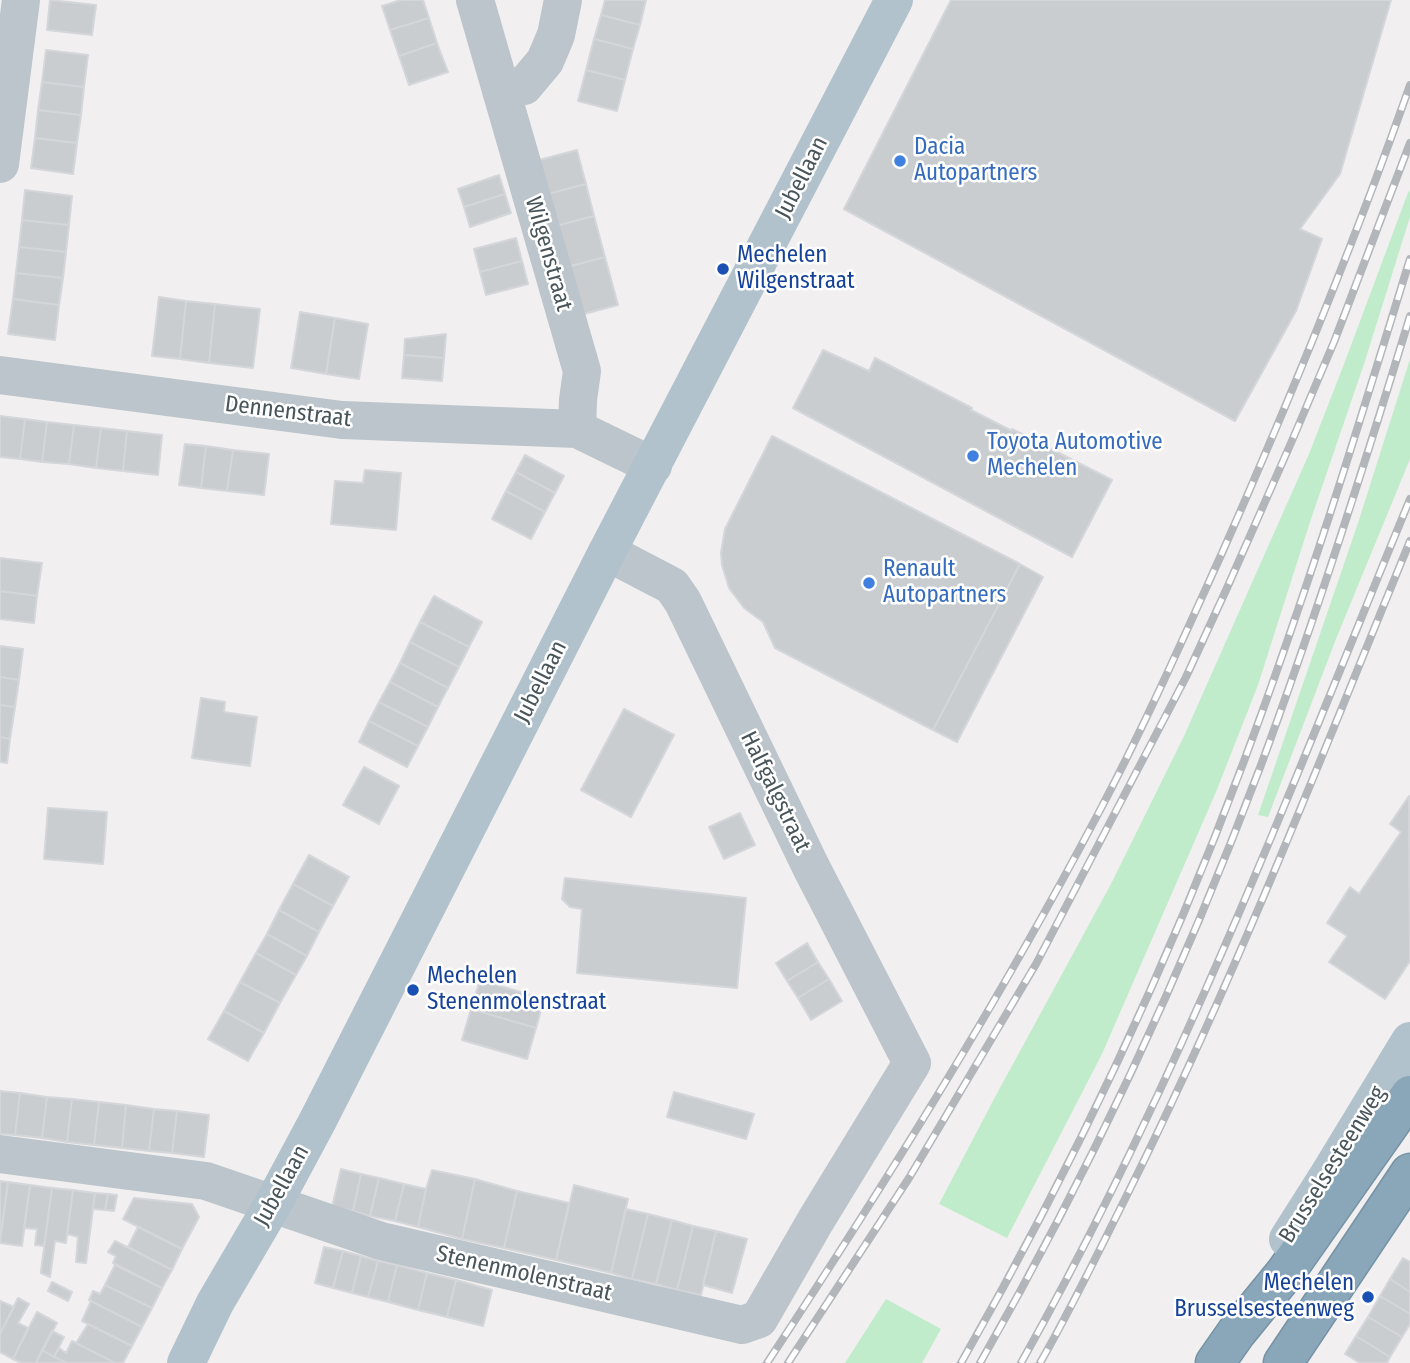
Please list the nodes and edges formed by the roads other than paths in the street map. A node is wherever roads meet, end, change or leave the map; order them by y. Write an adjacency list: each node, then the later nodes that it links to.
1 (21, 0): 6 (street)
2 (475, 0): 5 (street, Wilgenstraat)
3 (563, 0): 5 (street)
4 (894, 0): 9 (main road, Jubellaan)
5 (501, 91): 8 (street, Wilgenstraat)
6 (0, 164)
7 (0, 375): 8 (street, Dennenstraat)
8 (577, 429): 9 (street)
9 (653, 466): 10 (main road, Jubellaan)
10 (607, 552): 12 (street, Halfgalgstraat); 16 (main road, Jubellaan)
11 (1410, 1041): 17 (main road, Brusselsesteenweg)
12 (912, 1063): 16 (street, Stenenmolenstraat)
13 (1410, 1095): 17 (highway)
14 (0, 1154): 16 (street, Stenenmolenstraat)
15 (1410, 1173): 19 (highway)
16 (273, 1204): 18 (main road, Jubellaan)
17 (1225, 1348)
18 (186, 1363)
19 (1283, 1363)

